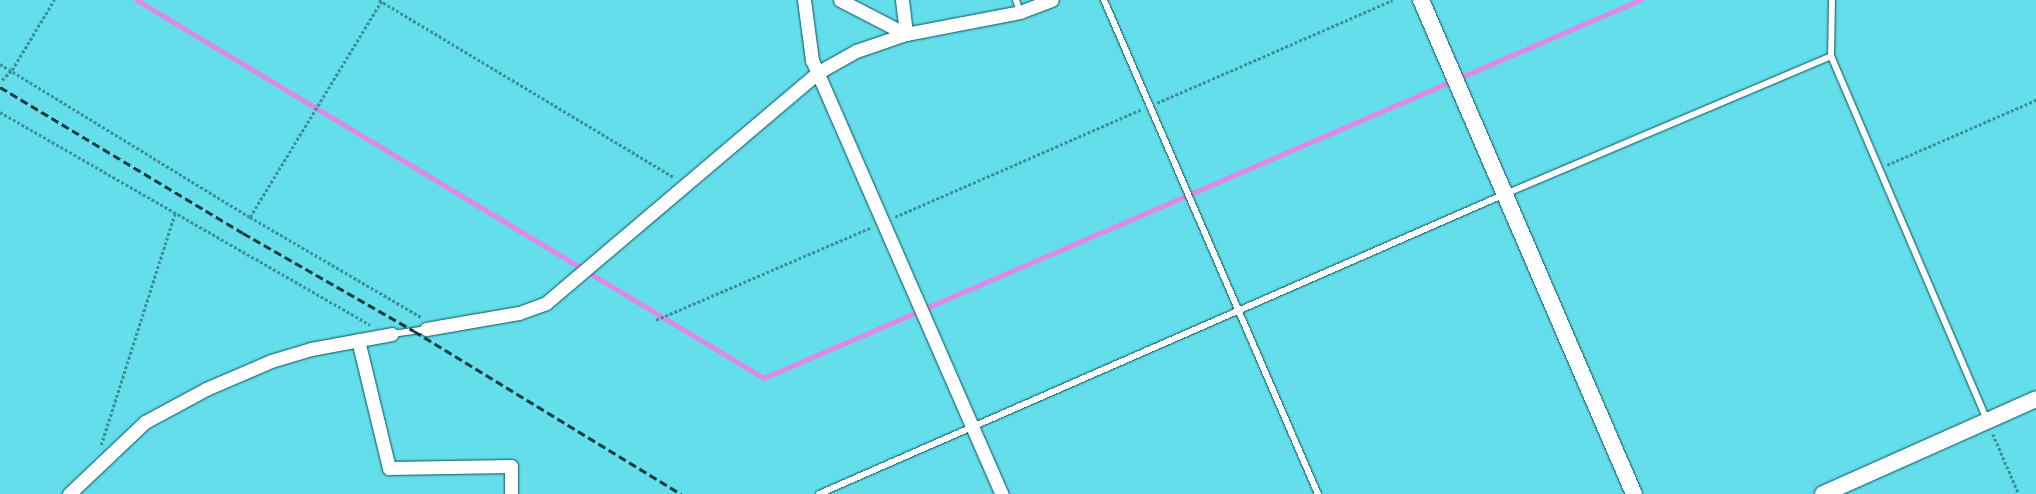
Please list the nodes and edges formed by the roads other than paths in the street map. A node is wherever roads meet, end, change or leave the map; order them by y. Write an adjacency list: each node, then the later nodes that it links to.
1 (804, 0): 11 (street)
2 (840, 0): 9 (street)
3 (902, 0): 9 (street)
4 (1052, 0): 8 (street)
5 (1104, 0): 13 (lane)
6 (1421, 0): 12 (street)
7 (1832, 0): 10 (lane)
8 (1018, 6): 9 (street)
9 (906, 34): 11 (street)
10 (1830, 56): 12 (lane); 18 (lane)
11 (817, 73): 14 (street); 19 (street)
12 (1505, 194): 13 (lane); 25 (street)
13 (1240, 312): 19 (lane); 24 (lane)
14 (430, 328): 15 (lane)
15 (387, 335): 16 (street)
16 (358, 340): 20 (street); 21 (street)
17 (2036, 399): 18 (street)
18 (1987, 420): 26 (street)
19 (973, 427): 22 (lane); 23 (street)
20 (69, 494)
21 (512, 494)
22 (819, 494)
23 (1002, 494)
24 (1318, 494)
25 (1634, 494)
26 (1823, 494)

